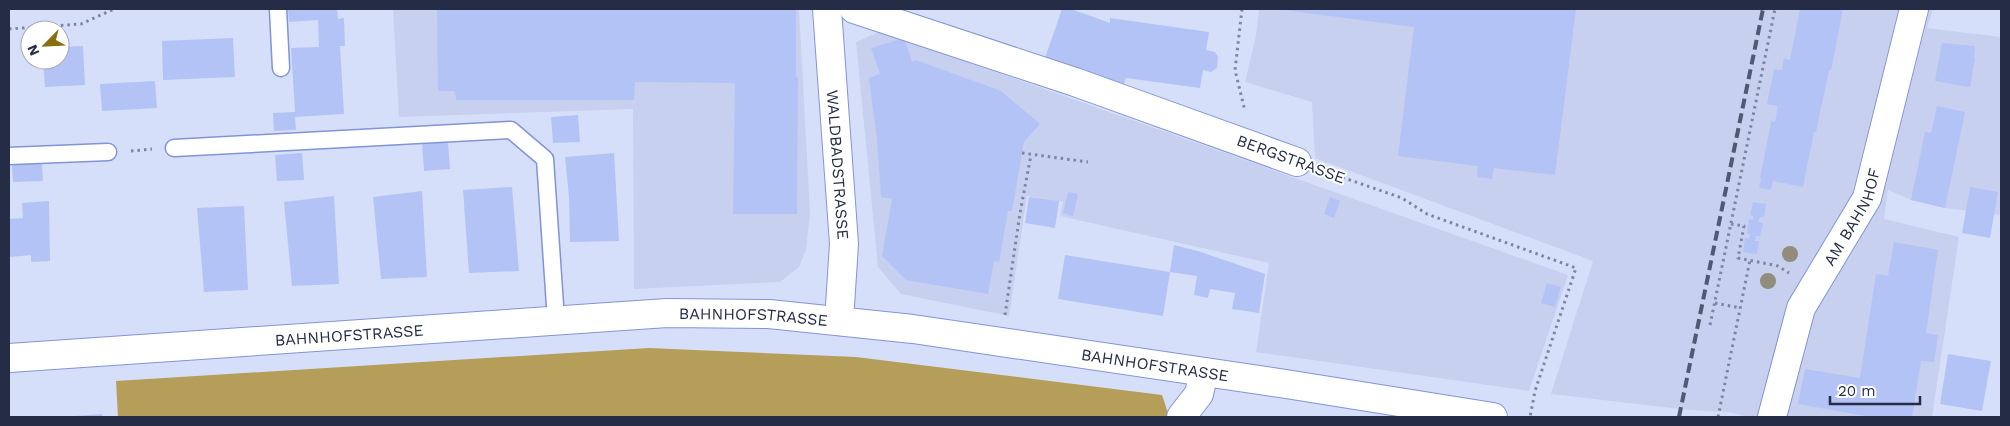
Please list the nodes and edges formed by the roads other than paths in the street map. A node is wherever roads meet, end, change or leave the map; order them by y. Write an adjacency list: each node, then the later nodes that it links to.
1 (278, 9): 5 (lane)
2 (827, 9): 11 (street, WALDBADSTRASSE)
3 (854, 9): 9 (street, BERGSTRASSE)
4 (1914, 9): 16 (street, AM BAHNHOF)
5 (281, 68)
6 (174, 148): 10 (lane)
7 (108, 152): 8 (lane)
8 (9, 156)
9 (1297, 162)
10 (556, 320): 11 (street, BAHNHOFSTRASSE); 12 (street, BAHNHOFSTRASSE)
11 (838, 320): 13 (street, BAHNHOFSTRASSE)
12 (9, 358)
13 (1204, 372): 14 (street); 15 (street, BAHNHOFSTRASSE)
14 (1181, 417)
15 (1493, 417)
16 (1772, 417)

